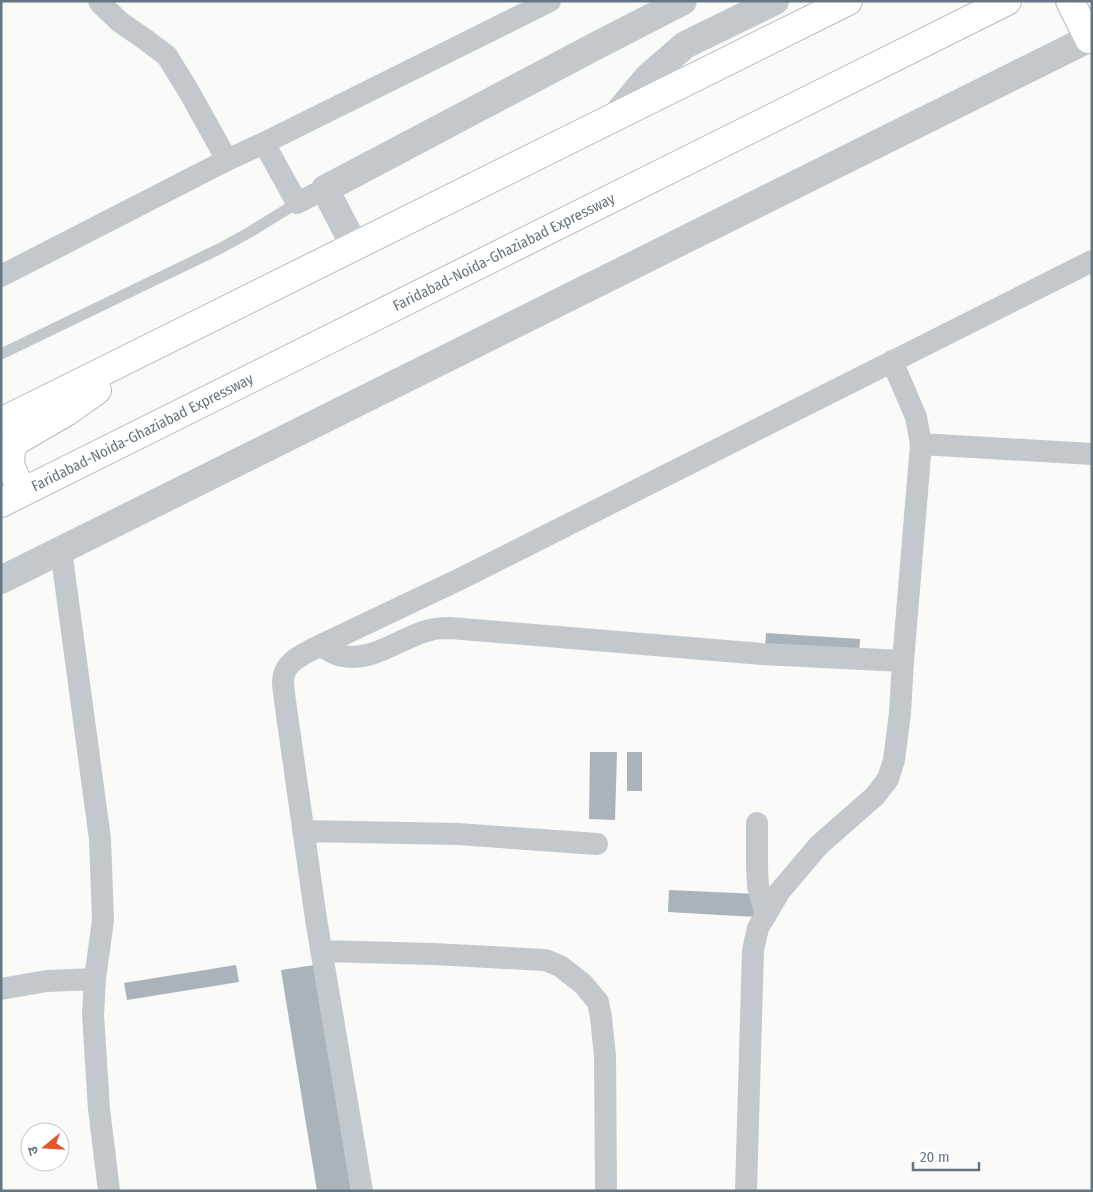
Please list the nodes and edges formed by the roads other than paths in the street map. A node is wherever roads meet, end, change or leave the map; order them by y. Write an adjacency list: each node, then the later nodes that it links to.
1 (99, 1): 11 (street)
2 (550, 1): 10 (street)
3 (684, 1): 12 (street)
4 (775, 1): 9 (street)
5 (848, 1): 9 (main road)
6 (1007, 1): 23 (main road, Faridabad-Noida-Ghaziabad Expressway)
7 (1070, 1): 8 (main road)
8 (1091, 40): 24 (street)
9 (615, 117): 14 (main road)
10 (264, 143): 11 (street); 13 (street)
11 (228, 160): 16 (street)
12 (325, 189): 13 (street); 14 (street)
13 (297, 203): 17 (lane)
14 (354, 247): 19 (main road)
15 (1092, 262): 18 (street)
16 (1, 276)
17 (1, 354)
18 (892, 361): 21 (street); 26 (street)
19 (109, 369): 20 (main road); 23 (main road)
20 (1, 422)
21 (922, 444): 22 (street); 27 (street)
22 (1092, 454)
23 (12, 497)
24 (61, 550): 25 (street); 33 (street)
25 (1, 580)
26 (321, 646): 27 (street); 29 (street)
27 (903, 661): 31 (street)
28 (757, 823): 31 (street)
29 (303, 831): 30 (street); 32 (street)
30 (597, 844)
31 (766, 915): 38 (street)
32 (321, 951): 36 (street); 37 (street)
33 (95, 979): 34 (street); 35 (street)
34 (1, 989)
35 (109, 1191)
36 (362, 1191)
37 (606, 1191)
38 (746, 1191)

